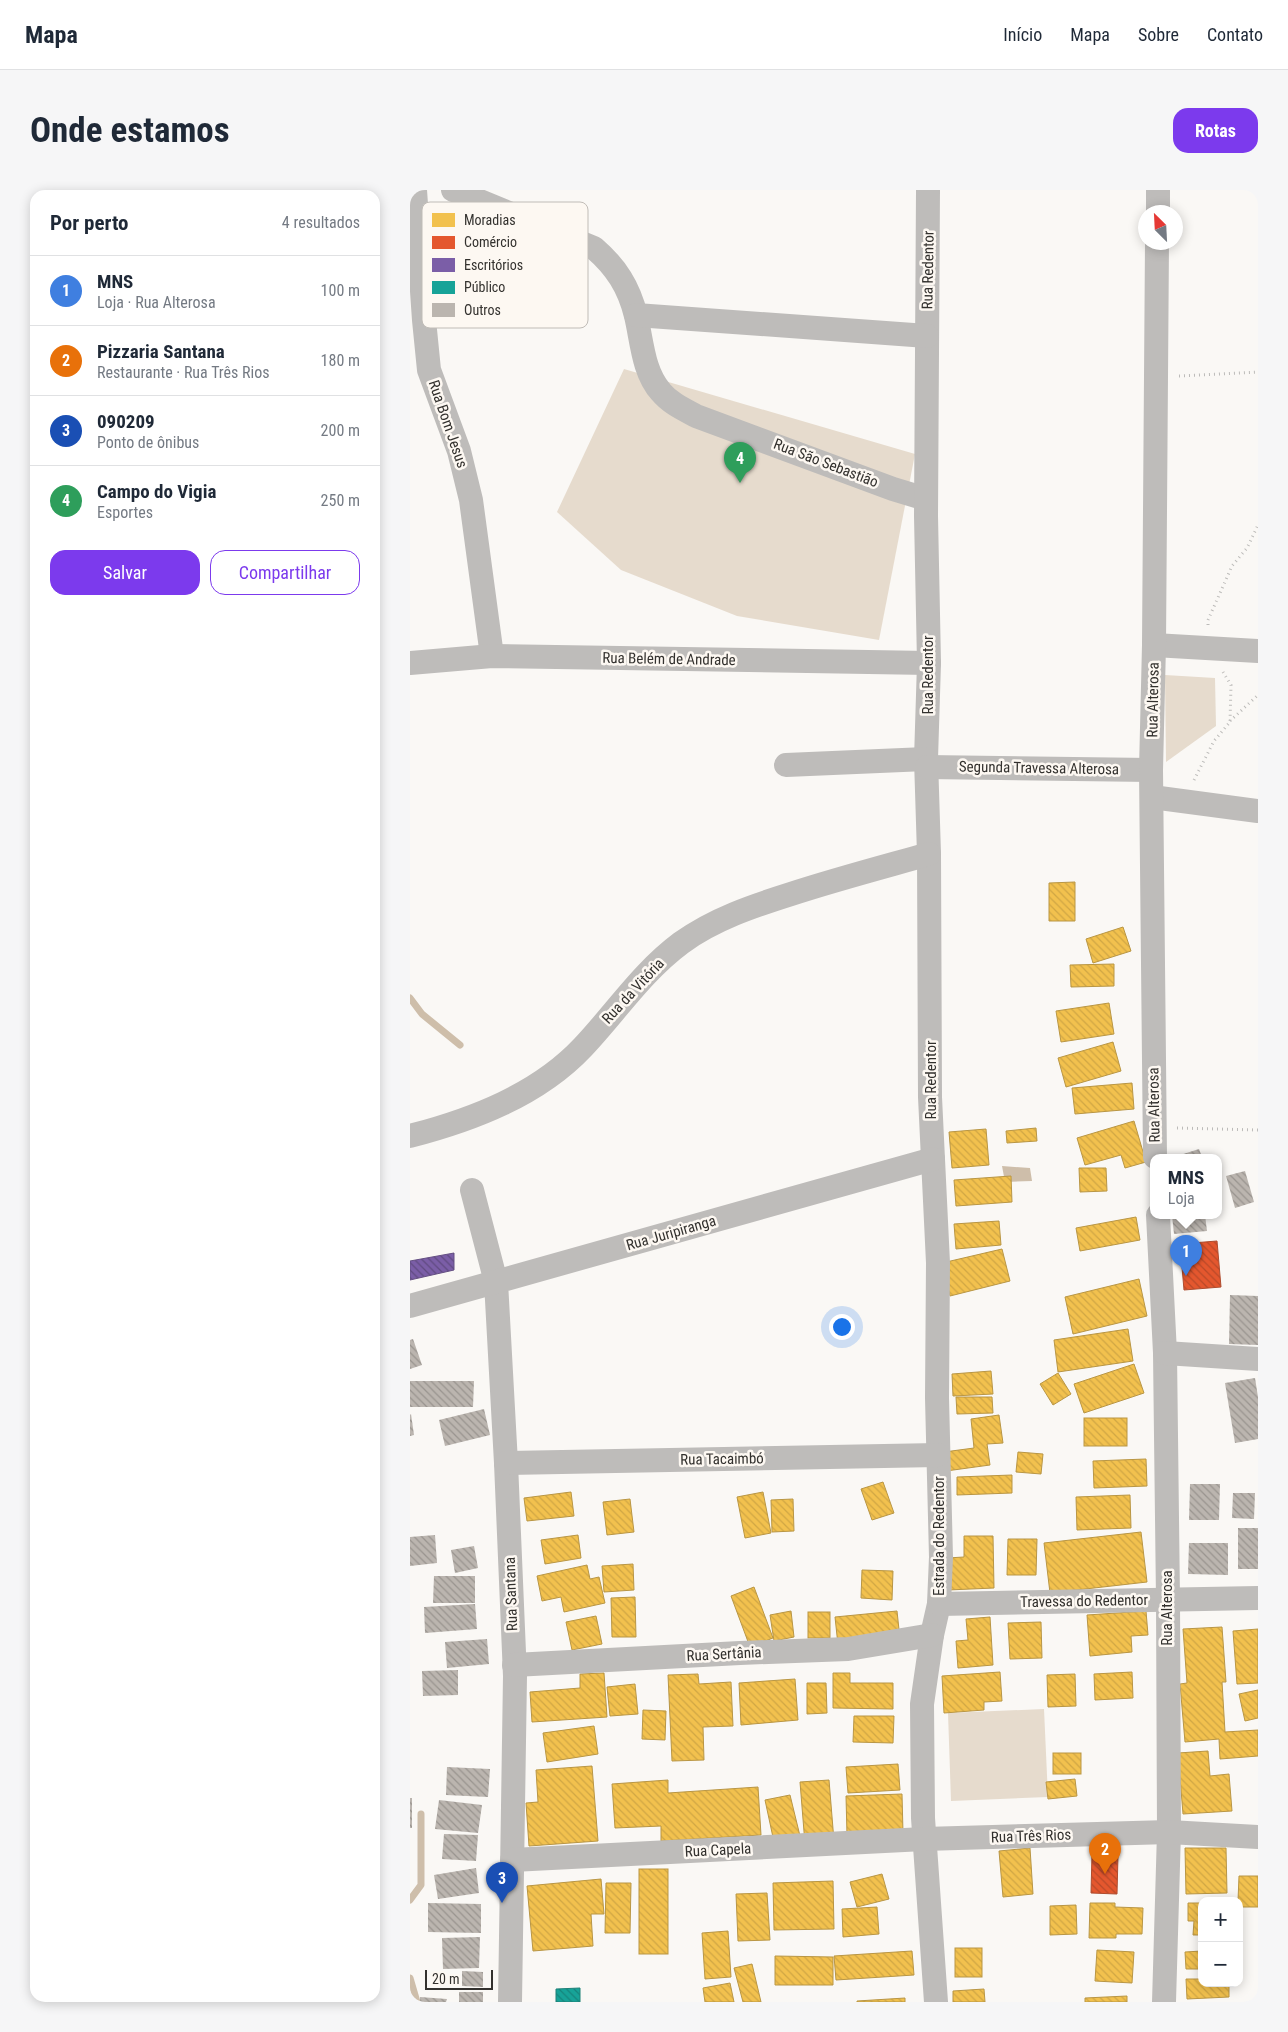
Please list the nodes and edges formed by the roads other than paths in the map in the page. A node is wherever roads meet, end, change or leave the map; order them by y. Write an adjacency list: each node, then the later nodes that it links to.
1 (415, 190): 9 (street, Rua Bom Jesus)
2 (453, 190): 5 (street, Rua São Sebastião)
3 (928, 190): 12 (street, Rua Redentor)
4 (1158, 190): 6 (street)
5 (482, 202)
6 (1158, 205)
7 (588, 246): 10 (street, Rua São Sebastião)
8 (1158, 250): 15 (street, Rua Alterosa)
9 (422, 291)
10 (636, 315): 12 (street); 14 (street, Rua São Sebastião)
11 (423, 328): 13 (street, Rua Bom Jesus)
12 (927, 336): 14 (street, Rua Redentor)
13 (420, 372): 17 (street, Rua Bom Jesus)
14 (926, 499): 19 (street, Rua Redentor)
15 (1154, 645): 16 (street); 22 (street, Rua Alterosa)
16 (1258, 650)
17 (492, 656): 18 (street, Rua Belém de Andrade); 19 (street, Rua Belém de Andrade)
18 (410, 663)
19 (929, 663): 20 (street, Rua Redentor)
20 (927, 763): 21 (street, Segunda Travessa Alterosa); 22 (street, Segunda Travessa Alterosa); 25 (street, Rua Redentor)
21 (786, 766)
22 (1151, 770): 23 (street, Rua Alterosa)
23 (1152, 797): 24 (street); 27 (street, Rua Alterosa)
24 (1258, 811)
25 (930, 854): 26 (street, Rua da Vitória); 28 (street, Rua Redentor)
26 (410, 1136)
27 (1155, 1154)
28 (932, 1159): 31 (street, Rua Juripiranga); 35 (street, Estrada do Redentor)
29 (472, 1190): 31 (street, Rua Santana)
30 (1158, 1219): 33 (street, Rua Alterosa)
31 (496, 1282): 32 (street, Rua Juripiranga); 36 (street, Rua Santana)
32 (410, 1306)
33 (1165, 1352): 34 (street); 38 (street, Rua Alterosa)
34 (1258, 1359)
35 (938, 1455): 36 (street, Rua Tacaimbó); 39 (street, Estrada do Redentor)
36 (506, 1463): 41 (street, Rua Santana)
37 (1258, 1598): 38 (street, Travessa do Redentor)
38 (1168, 1600): 39 (street, Travessa do Redentor); 42 (street, Rua Alterosa)
39 (939, 1604): 40 (street, Estrada do Redentor)
40 (932, 1635): 41 (street, Rua Sertânia); 44 (street, Estrada do Redentor)
41 (514, 1665): 45 (street, Rua Santana)
42 (1169, 1832): 43 (street, Rua Três Rios); 44 (street, Rua Três Rios); 48 (street, Rua Alterosa)
43 (1258, 1837)
44 (924, 1839): 45 (street, Rua Capela); 47 (street, Estrada do Redentor)
45 (512, 1860): 46 (street, Rua Santana)
46 (510, 2002)
47 (936, 2002)
48 (1164, 2002)

